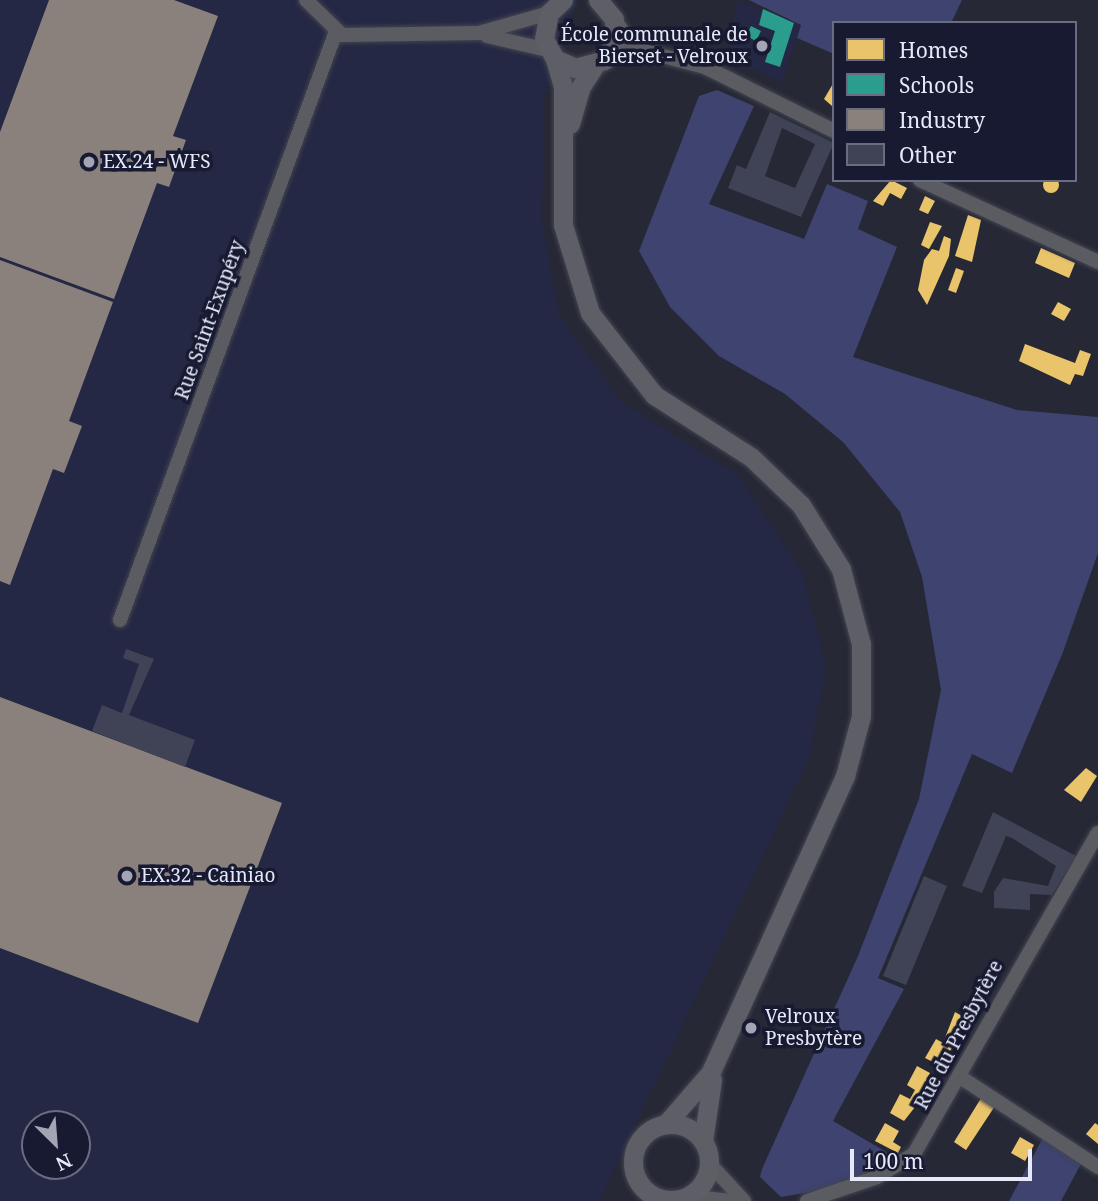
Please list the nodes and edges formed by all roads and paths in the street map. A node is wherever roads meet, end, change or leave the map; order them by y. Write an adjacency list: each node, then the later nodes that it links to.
1 (306, 0): 6 (street)
2 (598, 0): 4 (street)
3 (556, 7): 5 (street); 8 (street)
4 (612, 12): 7 (street); 9 (street)
5 (479, 33): 6 (street); 8 (street)
6 (335, 34): 14 (street, Rue Saint-Exupéry)
7 (636, 49): 9 (street); 10 (street)
8 (551, 54): 9 (street); 11 (street)
9 (599, 63): 11 (street)
10 (832, 130)
11 (565, 133): 16 (street)
12 (924, 182): 13 (street)
13 (1098, 262)
14 (120, 620)
15 (1098, 833): 17 (street, Rue du Presbytère)
16 (711, 1072): 18 (street); 19 (street)
17 (960, 1077): 21 (street); 26 (street, Rue du Presbytère)
18 (666, 1124): 19 (street); 22 (street)
19 (703, 1141): 20 (street)
20 (709, 1163): 23 (street); 25 (street)
21 (1098, 1167)
22 (639, 1193): 23 (street)
23 (677, 1199): 24 (street)
24 (730, 1201)
25 (744, 1201)
26 (807, 1201)

